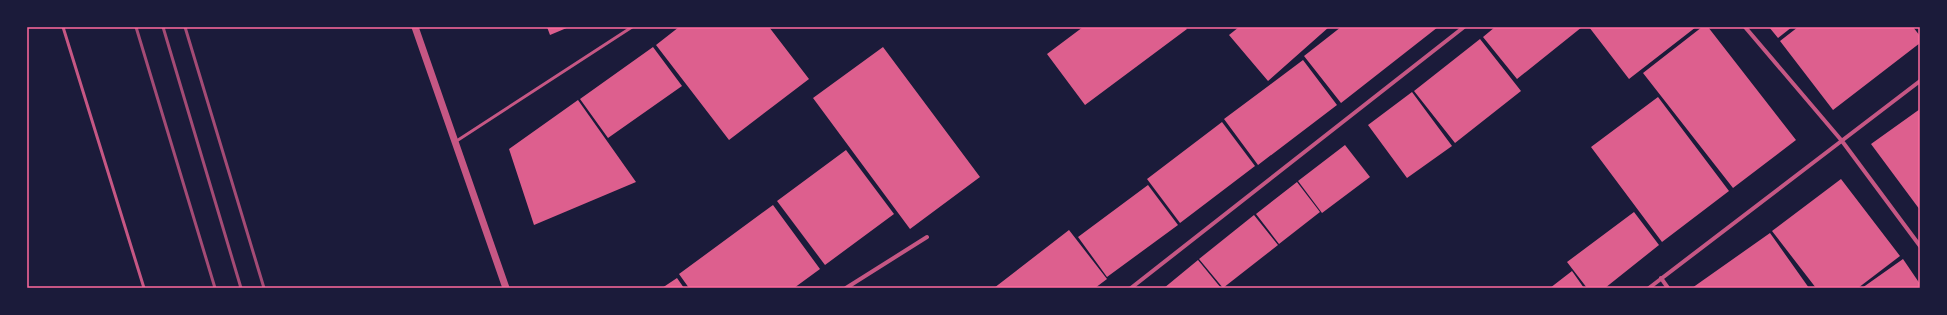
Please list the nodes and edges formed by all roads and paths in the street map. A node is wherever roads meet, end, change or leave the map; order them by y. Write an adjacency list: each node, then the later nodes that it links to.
1 (63, 27): 12 (lane)
2 (415, 27): 8 (street)
3 (632, 27): 8 (lane)
4 (1464, 27): 15 (street)
5 (1745, 27): 7 (street)
6 (1920, 81): 7 (street)
7 (1842, 141): 10 (street); 11 (street)
8 (455, 142): 13 (street)
9 (928, 237): 14 (street)
10 (1920, 246)
11 (1661, 278): 16 (street); 17 (street)
12 (144, 288)
13 (506, 288)
14 (846, 288)
15 (1131, 288)
16 (1649, 288)
17 (1668, 288)

